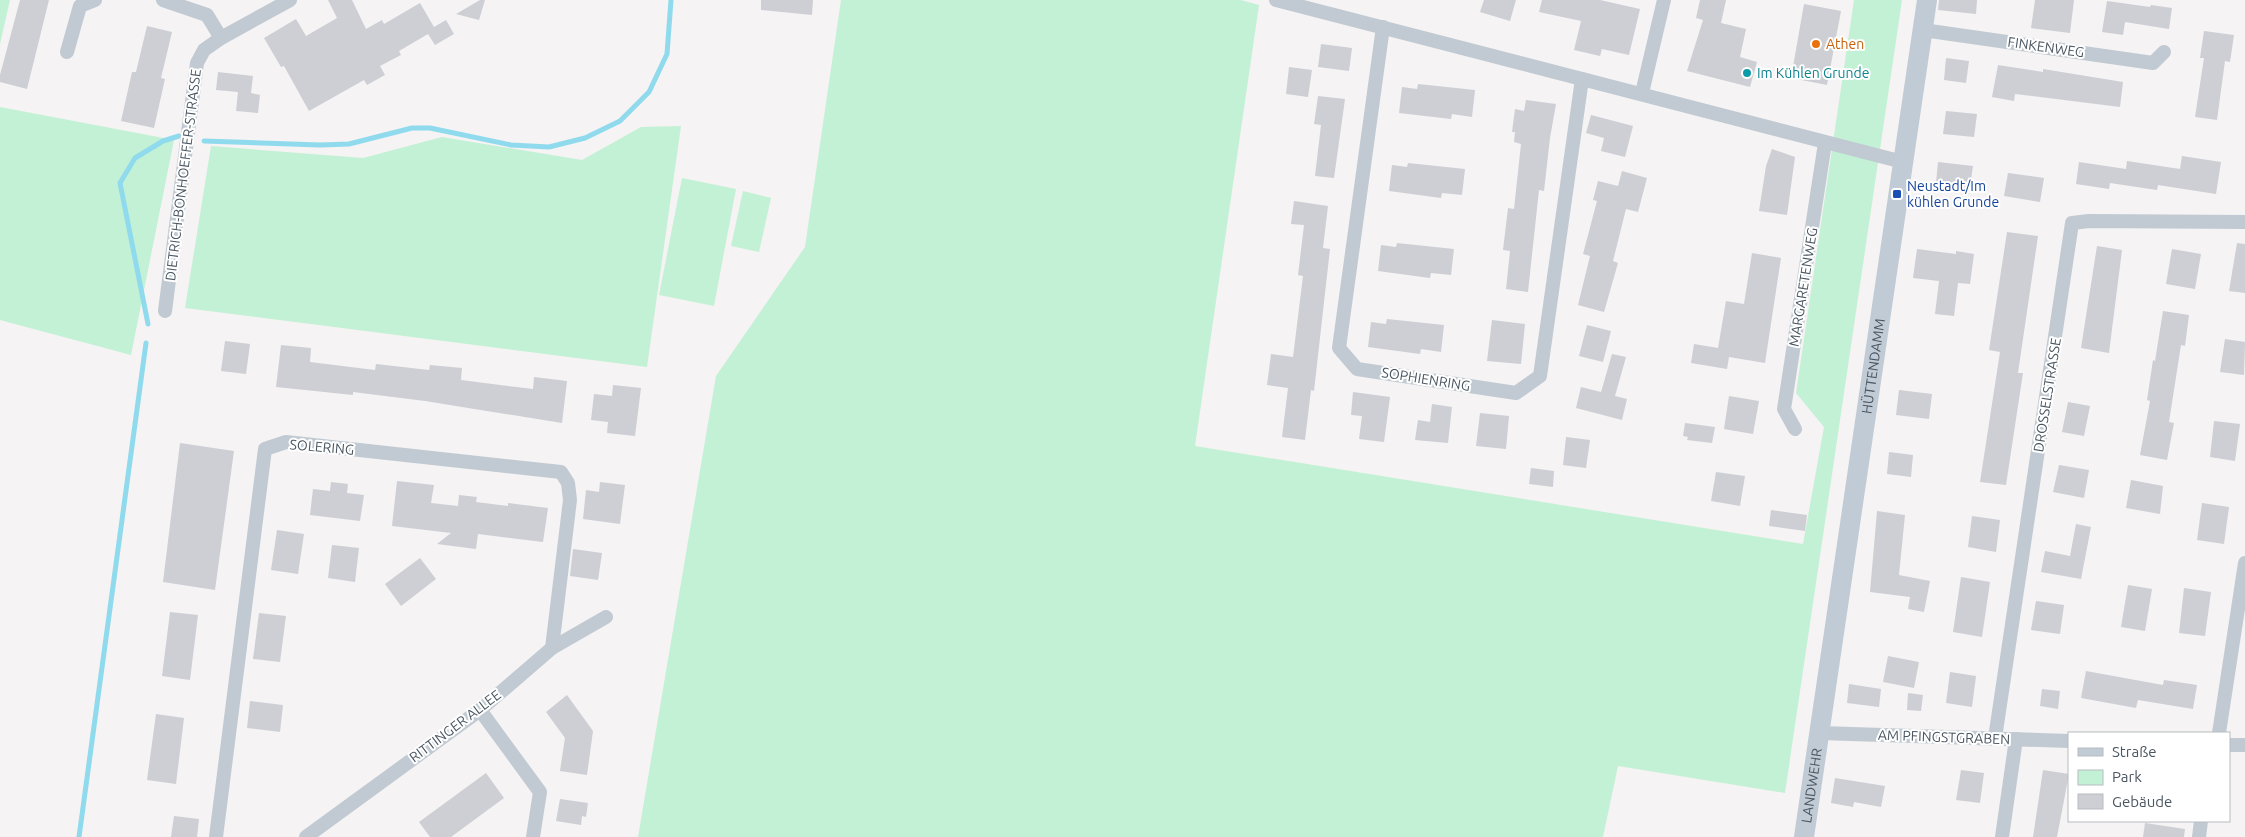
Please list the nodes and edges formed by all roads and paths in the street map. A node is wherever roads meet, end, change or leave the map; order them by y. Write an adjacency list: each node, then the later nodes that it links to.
1 (95, 0): 10 (street)
2 (163, 0): 9 (street)
3 (290, 0): 9 (street, DIETRICH-BONHOEFFER-STRASSE)
4 (1276, 0): 7 (street)
5 (1664, 0): 13 (street)
6 (1927, 0): 8 (street, HÜTTENDAMM)
7 (1383, 27): 12 (street); 12 (street, SOPHIENRING)
8 (1922, 30): 11 (street, FINKENWEG); 15 (street, HÜTTENDAMM)
9 (221, 38): 17 (street, DIETRICH-BONHOEFFER-STRASSE)
10 (67, 52)
11 (2164, 52)
12 (1582, 79): 13 (street)
13 (1642, 93): 14 (street)
14 (1825, 143): 15 (street); 18 (street, MARGARETENWEG)
15 (1903, 162): 24 (street, HÜTTENDAMM)
16 (2245, 222): 25 (street, DROSSELSTRASSE)
17 (165, 311)
18 (1795, 429)
19 (2245, 563): 23 (street)
20 (606, 617): 21 (street, RITTINGER ALLEE)
21 (552, 648): 22 (street, RITTINGER ALLEE); 31 (street, SOLERING)
22 (480, 710): 32 (street, RITTINGER ALLEE); 33 (street)
23 (2219, 732)
24 (1820, 733): 25 (street, AM PFINGSTGRABEN); 34 (street, LANDWEHR)
25 (1995, 738): 26 (street, AM PFINGSTGRABEN)
26 (2016, 739): 27 (street, AM PFINGSTGRABEN); 35 (street)
27 (2068, 741)
28 (2230, 745): 29 (street)
29 (2245, 745)
30 (2201, 822): 36 (street)
31 (216, 837)
32 (306, 837)
33 (534, 837)
34 (1804, 837)
35 (2002, 837)
36 (2199, 837)

